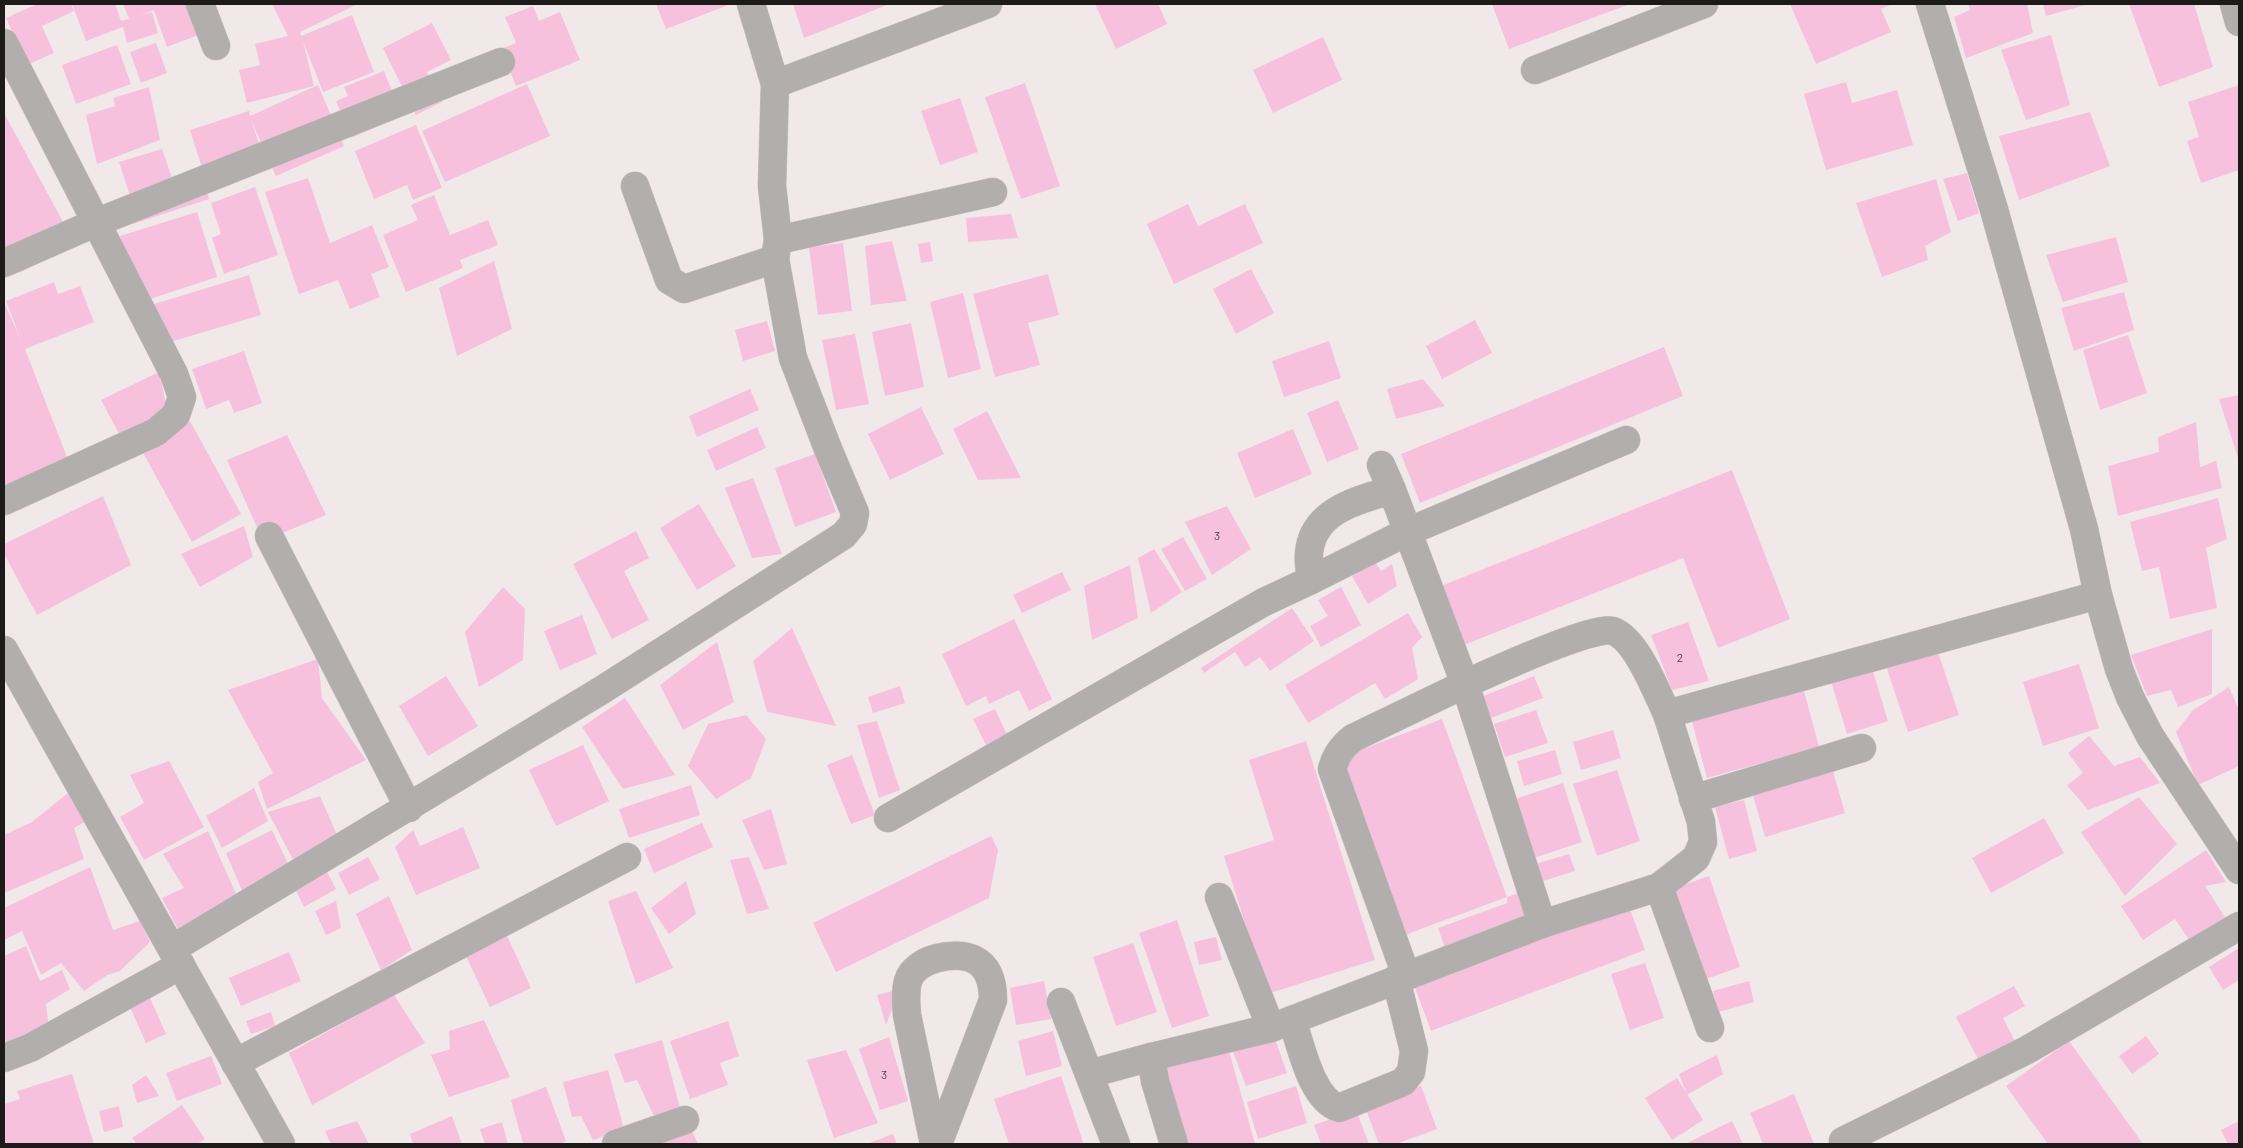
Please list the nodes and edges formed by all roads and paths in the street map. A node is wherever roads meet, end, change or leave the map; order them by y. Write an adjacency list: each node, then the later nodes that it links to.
1 (200, 4): 9 (street)
2 (751, 4): 12 (street)
3 (988, 4): 12 (street)
4 (1704, 4): 11 (street)
5 (1930, 4): 25 (street)
6 (2234, 4): 7 (street)
7 (2239, 22)
8 (4, 43): 15 (street)
9 (216, 46)
10 (501, 62): 15 (street)
11 (1535, 70)
12 (775, 84): 16 (street)
13 (635, 186): 16 (street)
14 (993, 192): 16 (street)
15 (95, 223): 17 (street); 21 (street)
16 (777, 250): 31 (street)
17 (4, 263)
18 (1626, 440): 22 (street)
19 (1381, 465): 20 (street)
20 (1392, 490): 22 (street); 24 (street)
21 (4, 501)
22 (1407, 532): 24 (street); 27 (street)
23 (269, 536): 31 (street)
24 (1311, 580): 32 (street)
25 (2098, 595): 28 (street); 34 (street)
26 (4, 650): 39 (street)
27 (1465, 684): 28 (street); 37 (street); 40 (street)
28 (1667, 714): 30 (street)
29 (1862, 748): 30 (street)
30 (1693, 799): 35 (street)
31 (410, 808): 39 (street)
32 (888, 818)
33 (626, 857): 46 (street)
34 (2239, 870)
35 (1660, 887): 37 (street); 43 (street)
36 (1219, 897): 42 (street)
37 (1542, 924): 40 (street)
38 (2239, 926): 49 (street)
39 (176, 957): 45 (street); 46 (street)
40 (1401, 977): 42 (street); 42 (street)
41 (1062, 1002): 47 (street)
42 (1281, 1024): 44 (street)
43 (1710, 1028)
44 (1151, 1057): 47 (street); 55 (street)
45 (4, 1058)
46 (236, 1063): 50 (street)
47 (1089, 1074): 54 (street)
48 (685, 1120): 51 (street)
49 (1843, 1141)
50 (281, 1144)
51 (616, 1144)
52 (934, 1144): 53 (street)
53 (938, 1144)
54 (1116, 1144)
55 (1174, 1144)

